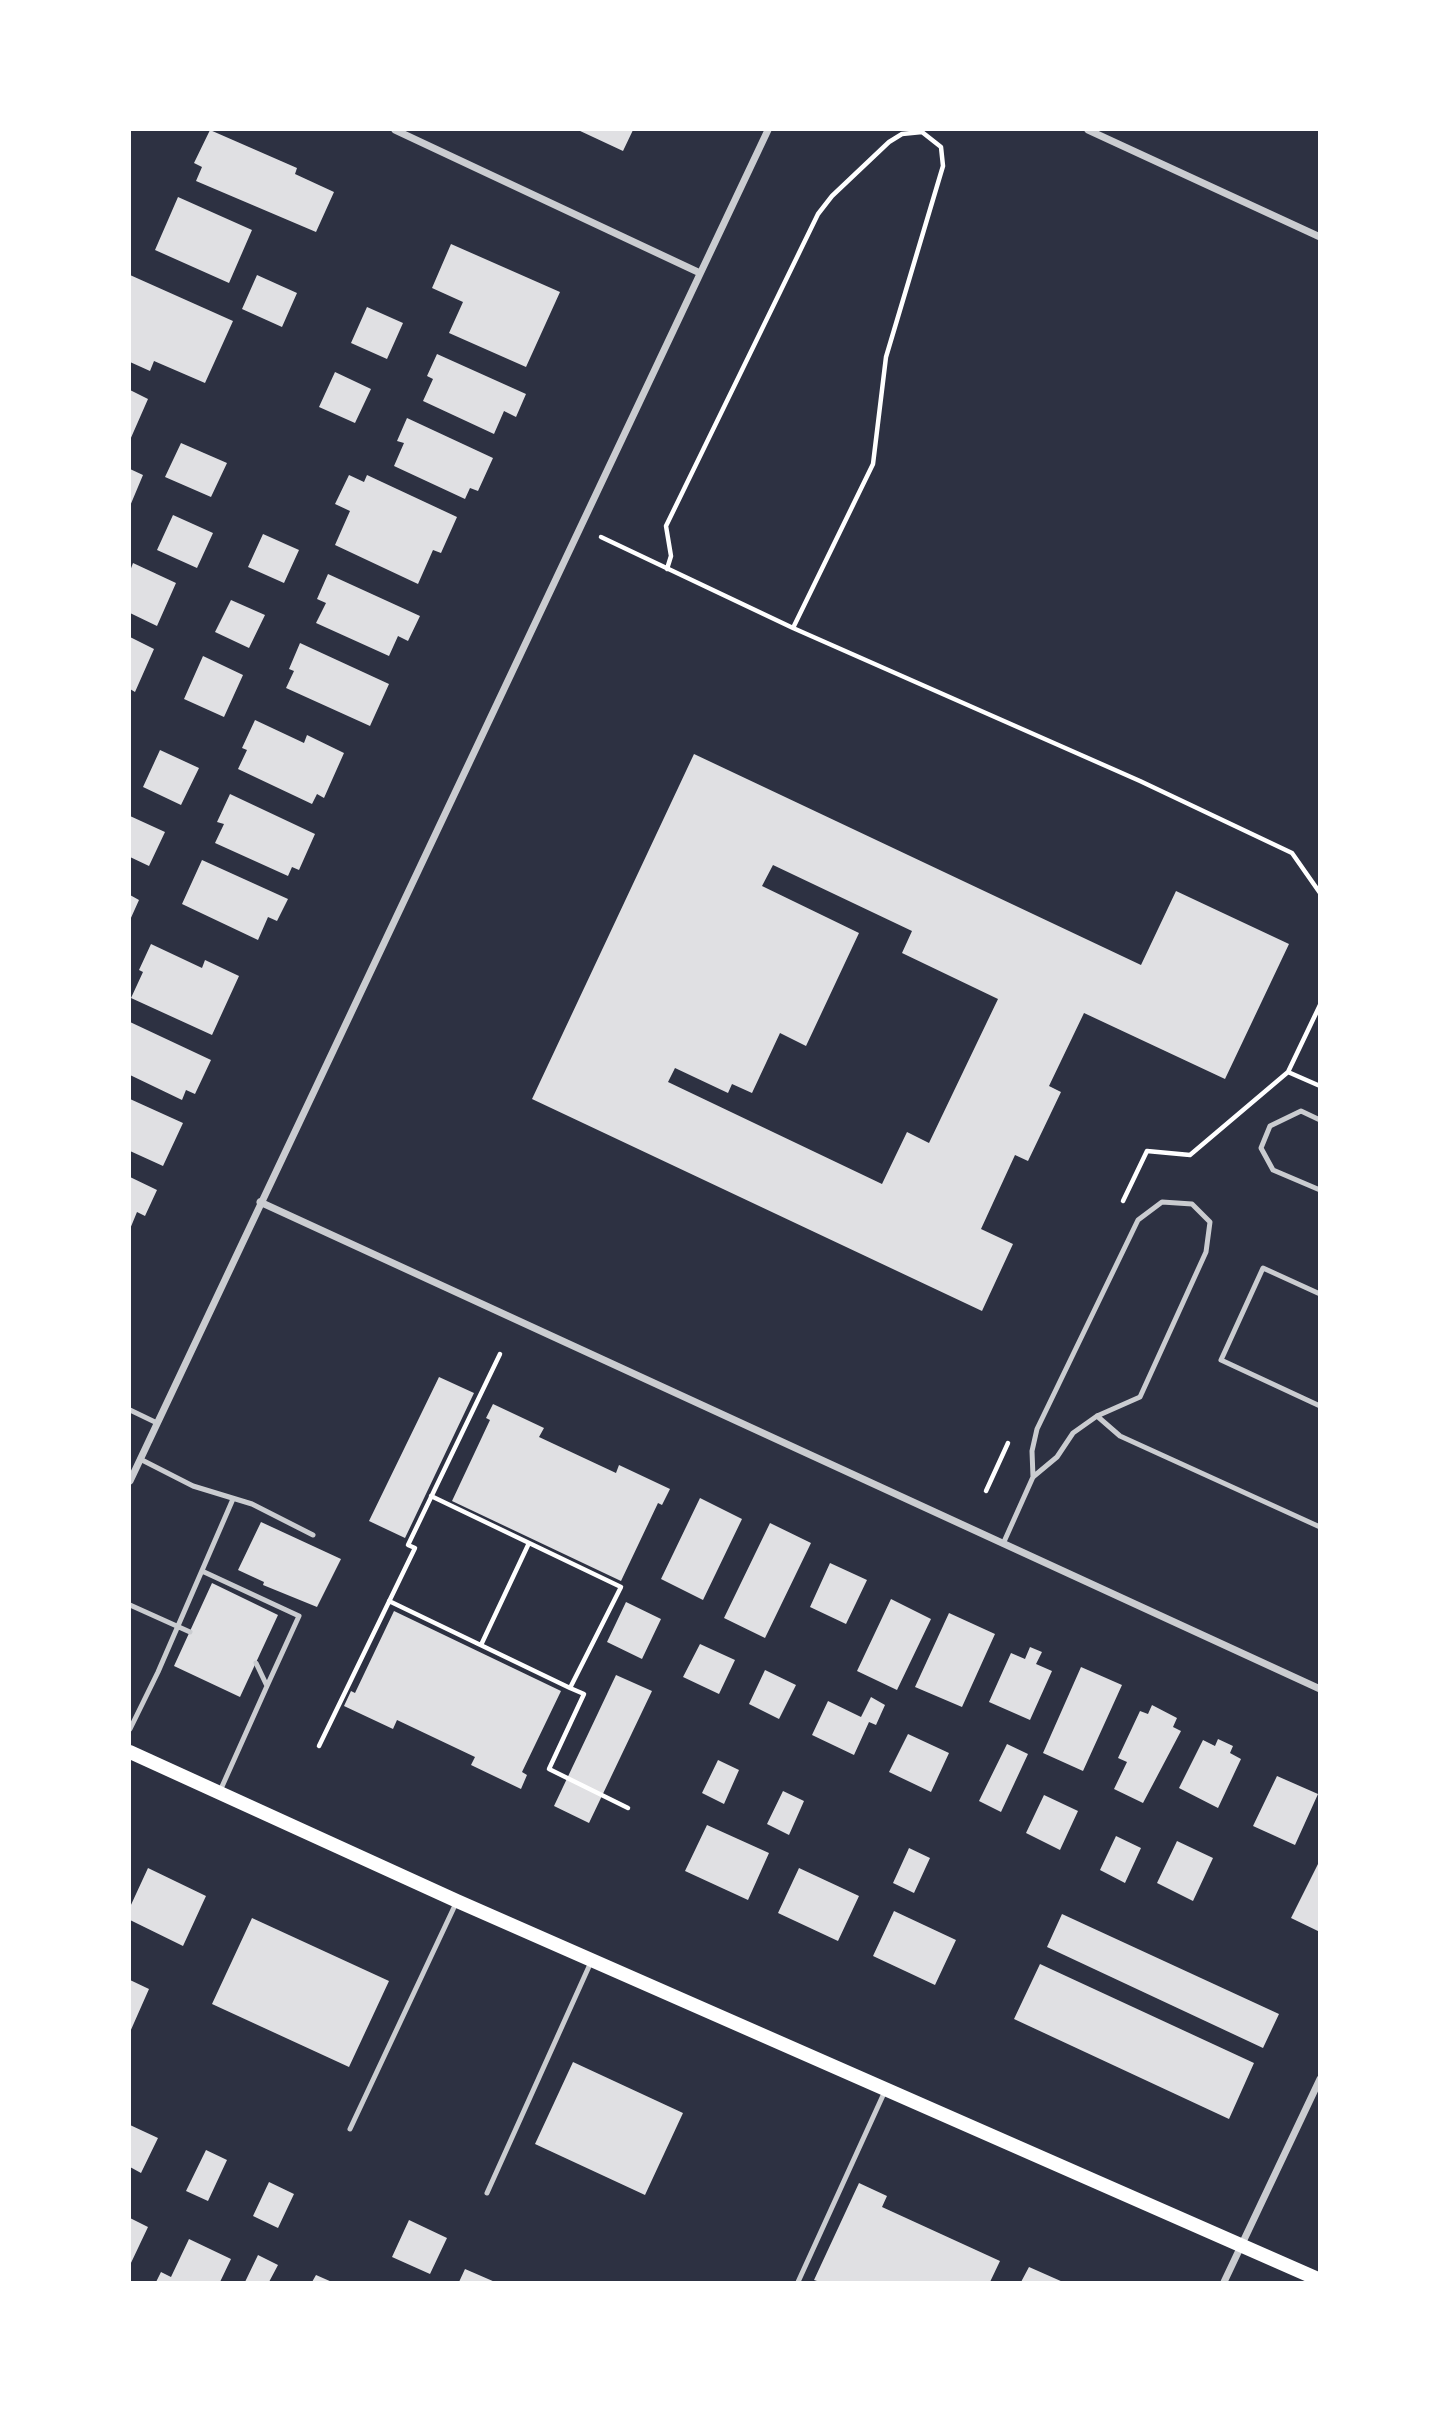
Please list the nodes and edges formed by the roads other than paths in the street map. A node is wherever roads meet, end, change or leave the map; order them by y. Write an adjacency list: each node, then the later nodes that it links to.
1 (395, 130): 5 (street)
2 (768, 130): 5 (street)
3 (1088, 130): 4 (street)
4 (1320, 237)
5 (700, 273): 8 (street)
6 (1320, 1120): 7 (lane)
7 (1320, 1190)
8 (260, 1202): 13 (street); 20 (street)
9 (1320, 1294): 10 (lane)
10 (1320, 1406)
11 (130, 1410): 13 (lane)
12 (1097, 1416): 15 (lane); 15 (lane); 18 (lane)
13 (157, 1423): 14 (street)
14 (140, 1459): 16 (street); 17 (lane)
15 (1033, 1477): 20 (lane)
16 (130, 1481)
17 (233, 1499): 19 (lane); 21 (lane)
18 (1320, 1527)
19 (313, 1535)
20 (1003, 1544): 27 (street)
21 (202, 1571): 23 (lane); 26 (lane)
22 (130, 1605): 23 (lane)
23 (178, 1626): 24 (lane); 28 (lane)
24 (190, 1632)
25 (256, 1663): 26 (lane)
26 (267, 1686): 30 (lane)
27 (1320, 1689)
28 (130, 1729)
29 (130, 1752): 30 (main road)
30 (219, 1794): 31 (main road)
31 (457, 1901): 32 (main road); 35 (lane)
32 (592, 1960): 34 (main road); 36 (lane)
33 (1320, 2079): 37 (street)
34 (885, 2091): 37 (main road); 39 (lane)
35 (350, 2129)
36 (487, 2193)
37 (1242, 2246): 38 (main road); 40 (street)
38 (1320, 2280)
39 (798, 2283)
40 (1224, 2283)

